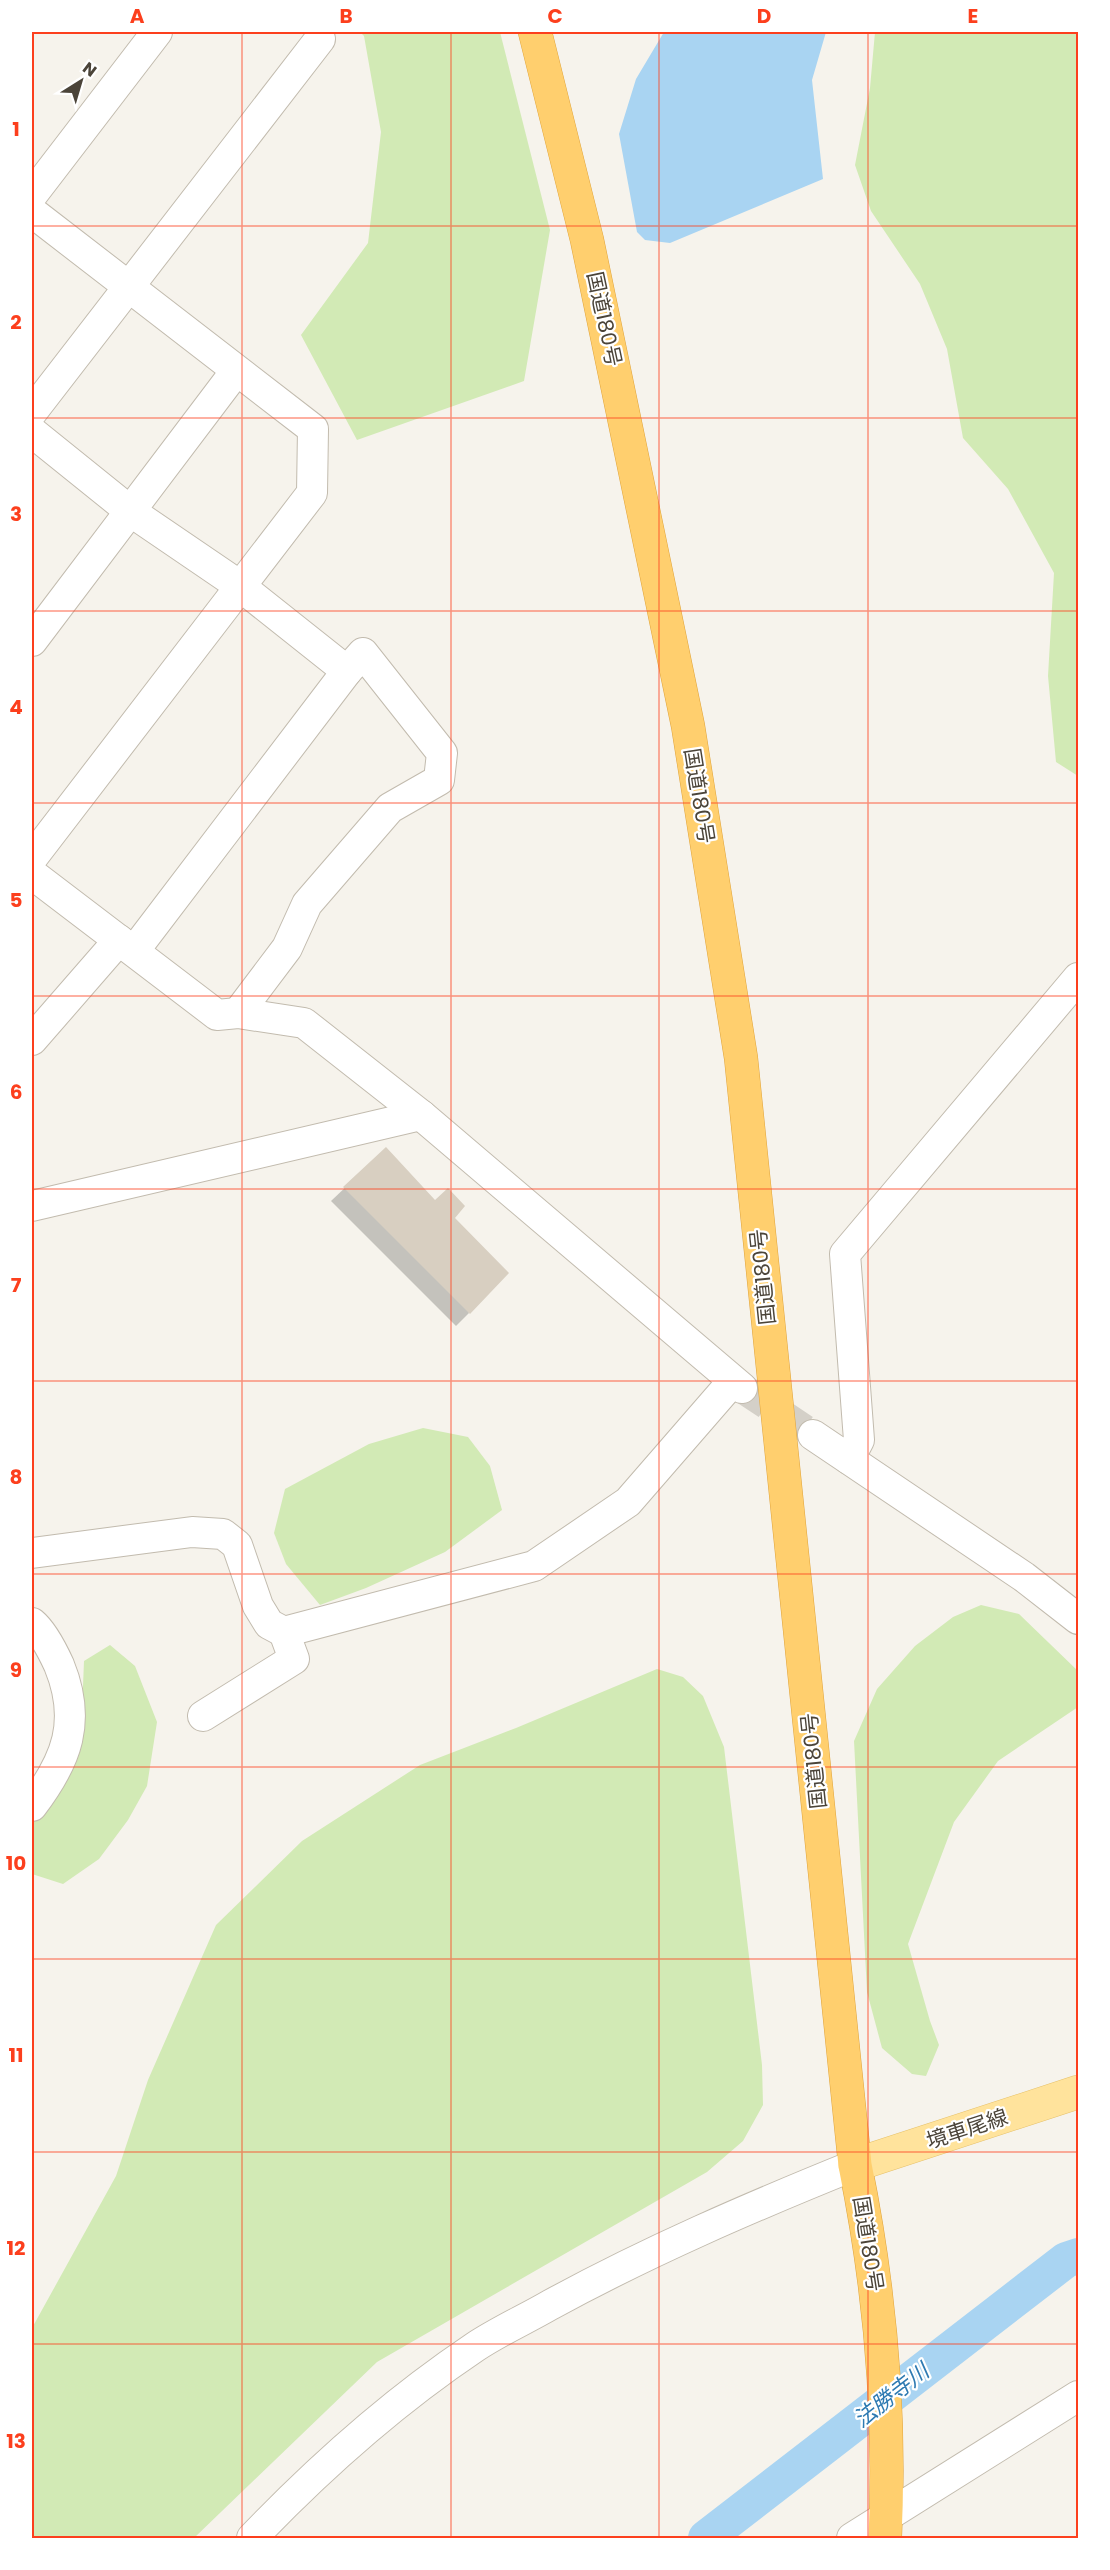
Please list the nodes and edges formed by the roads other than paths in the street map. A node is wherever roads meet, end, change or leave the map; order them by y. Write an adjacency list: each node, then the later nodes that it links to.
1 (157, 32): 4 (street)
2 (535, 32): 31 (highway, 国道180号)
3 (320, 39): 6 (street)
4 (32, 195)
5 (32, 212): 6 (street)
6 (129, 285): 7 (street); 8 (street)
7 (236, 371): 10 (street); 11 (street)
8 (32, 412)
9 (32, 432): 10 (street)
10 (130, 511): 11 (street); 12 (street)
11 (240, 586): 13 (street); 14 (street)
12 (32, 641)
13 (347, 671): 16 (street); 18 (street)
14 (32, 858)
15 (32, 873): 16 (street)
16 (126, 946): 18 (street); 19 (street)
17 (1078, 978): 23 (street)
18 (238, 1013): 20 (street)
19 (32, 1040)
20 (422, 1115): 21 (street); 27 (street)
21 (32, 1206)
22 (813, 1435): 23 (street)
23 (849, 1459): 25 (street)
24 (32, 1554): 27 (street)
25 (1078, 1619)
26 (32, 1623): 29 (street)
27 (284, 1632): 28 (street)
28 (204, 1716)
29 (32, 1806)
30 (1078, 2092): 31 (main road, 境車尾線)
31 (855, 2165): 33 (highway, 国道180号); 34 (street)
32 (1078, 2396): 33 (street)
33 (886, 2517): 35 (street)
34 (252, 2538)
35 (852, 2538)

